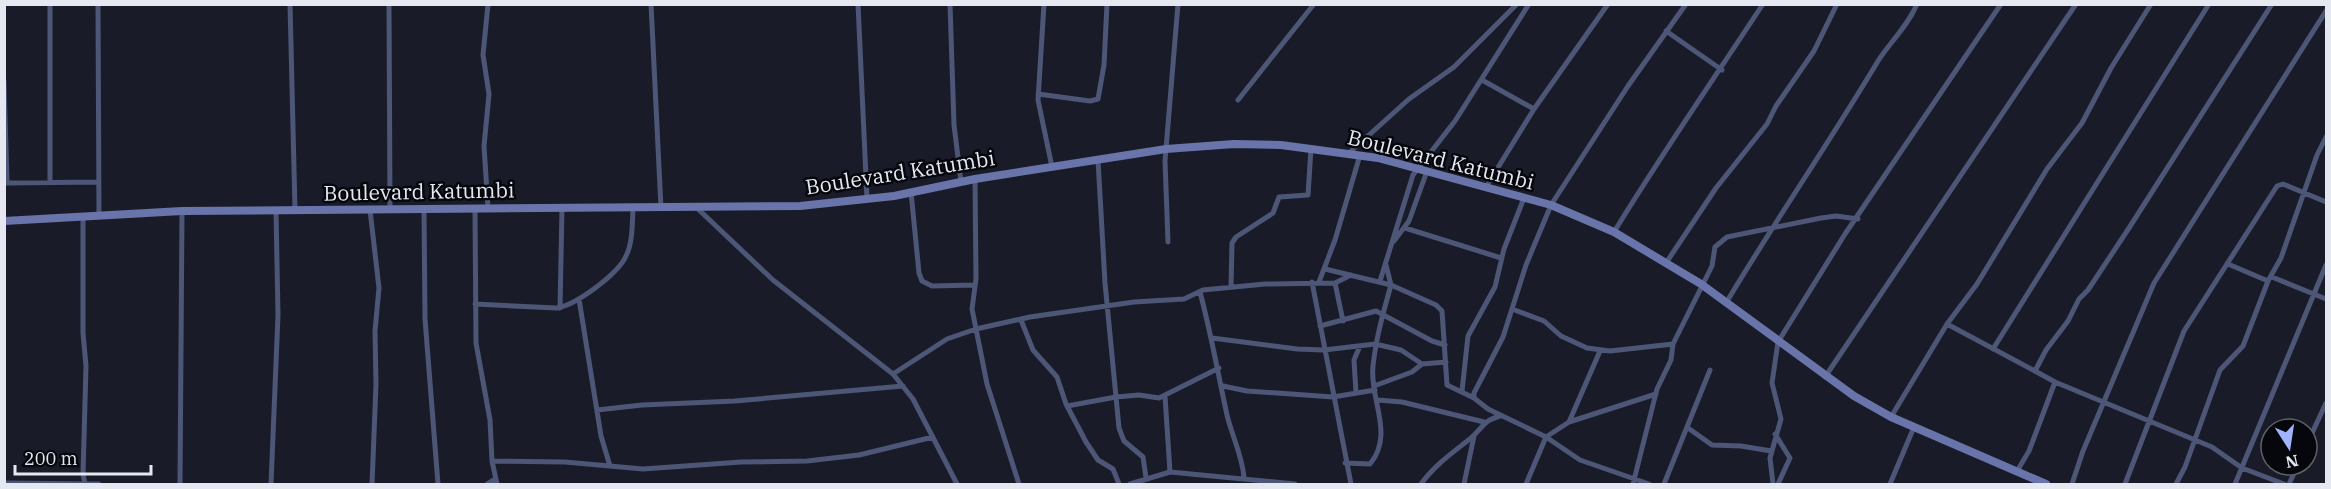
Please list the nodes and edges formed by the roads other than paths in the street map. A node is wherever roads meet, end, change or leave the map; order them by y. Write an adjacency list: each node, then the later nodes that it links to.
1 (50, 4): 43 (street)
2 (98, 4): 44 (street)
3 (290, 4): 60 (street)
4 (389, 4): 58 (street)
5 (488, 4): 54 (street)
6 (651, 4): 56 (street)
7 (858, 4): 51 (street)
8 (950, 4): 45 (street)
9 (1044, 4): 30 (street)
10 (1107, 4): 30 (street)
11 (1178, 4): 35 (street)
12 (1314, 4): 31 (street)
13 (1517, 4): 36 (street)
14 (1529, 4): 28 (street)
15 (1608, 4): 32 (street)
16 (1686, 4): 26 (street)
17 (1763, 4): 27 (street)
18 (1837, 4): 76 (street)
19 (1917, 4): 71 (street)
20 (2001, 4): 68 (street)
21 (2076, 4): 121 (street)
22 (2151, 4): 103 (street)
23 (2209, 4): 112 (street)
24 (2272, 4): 119 (street)
25 (2326, 11): 136 (street)
26 (1666, 31): 27 (street); 53 (street)
27 (1722, 70): 72 (street)
28 (1482, 80): 32 (street); 40 (street)
29 (4, 81): 46 (street)
30 (1038, 94): 39 (street)
31 (1238, 100)
32 (1534, 109): 47 (street)
33 (2326, 137): 49 (street)
34 (1311, 148): 35 (street, Boulevard Katumbi); 36 (street, Boulevard Katumbi); 90 (street)
35 (1166, 149): 38 (street, Boulevard Katumbi); 73 (street)
36 (1349, 153): 37 (street, Boulevard Katumbi)
37 (1359, 155): 40 (street, Boulevard Katumbi); 80 (street)
38 (1098, 160): 39 (street, Boulevard Katumbi); 97 (street)
39 (1052, 167): 42 (street, Boulevard Katumbi)
40 (1418, 169): 41 (street, Boulevard Katumbi); 74 (street)
41 (1427, 171): 47 (street, Boulevard Katumbi); 70 (street)
42 (975, 179): 45 (street, Boulevard Katumbi); 88 (street)
43 (50, 182): 44 (street); 46 (street)
44 (99, 182): 66 (street)
45 (961, 182): 48 (street, Boulevard Katumbi)
46 (6, 183)
47 (1486, 187): 50 (street, Boulevard Katumbi)
48 (911, 192): 51 (street, Boulevard Katumbi); 88 (street)
49 (2304, 193): 52 (street); 77 (street); 82 (street)
50 (1524, 198): 53 (street, Boulevard Katumbi); 75 (street)
51 (867, 200): 57 (street, Boulevard Katumbi)
52 (2326, 202)
53 (1551, 205): 72 (street, Boulevard Katumbi); 99 (street)
54 (488, 208): 55 (street, Boulevard Katumbi); 63 (street, Boulevard Katumbi)
55 (562, 208): 59 (street, Boulevard Katumbi); 98 (street)
56 (661, 208): 57 (street, Boulevard Katumbi); 59 (street, Boulevard Katumbi)
57 (697, 208): 120 (street)
58 (390, 209): 61 (street, Boulevard Katumbi); 62 (street, Boulevard Katumbi)
59 (633, 209): 93 (street)
60 (295, 210): 61 (street, Boulevard Katumbi); 65 (street, Boulevard Katumbi)
61 (369, 210): 170 (street)
62 (424, 210): 63 (street, Boulevard Katumbi); 171 (street)
63 (475, 210): 96 (street)
64 (182, 211): 65 (street, Boulevard Katumbi); 66 (street, Boulevard Katumbi); 168 (street)
65 (276, 211): 169 (street)
66 (99, 215): 67 (street, Boulevard Katumbi)
67 (83, 216): 69 (street, Boulevard Katumbi); 166 (street)
68 (1858, 219): 71 (street); 107 (street)
69 (4, 221)
70 (1405, 228): 74 (street); 75 (street)
71 (1769, 230): 87 (street); 95 (street)
72 (1614, 232): 76 (street, Boulevard Katumbi)
73 (1168, 242)
74 (1391, 245): 78 (street)
75 (1501, 258): 126 (street)
76 (1666, 263): 87 (street, Boulevard Katumbi)
77 (2228, 264): 82 (street); 145 (street)
78 (1386, 265): 83 (street); 89 (street)
79 (2326, 265): 92 (street)
80 (1325, 268): 81 (street); 85 (street)
81 (1351, 275): 83 (street); 86 (street)
82 (2270, 279): 92 (street); 152 (street)
83 (1380, 281): 89 (street)
84 (1312, 282): 85 (street); 90 (street); 104 (street)
85 (1319, 282): 86 (street)
86 (1335, 283): 102 (street)
87 (1701, 284): 95 (street, Boulevard Katumbi); 109 (street)
88 (975, 285): 105 (street)
89 (1391, 285): 100 (street); 110 (street)
90 (1231, 287): 91 (street)
91 (1200, 292): 97 (street); 106 (street)
92 (2313, 294): 94 (street); 157 (street)
93 (579, 299): 98 (street); 139 (street)
94 (2326, 299)
95 (1726, 303): 107 (street, Boulevard Katumbi)
96 (475, 304): 98 (street); 154 (street)
97 (1109, 307): 101 (street); 130 (street)
98 (560, 308)
99 (1512, 309): 114 (street); 132 (street)
100 (1382, 314): 102 (street); 108 (street); 110 (street)
101 (1021, 320): 105 (street); 138 (street)
102 (1343, 321): 104 (street)
103 (1947, 324): 112 (street); 141 (street)
104 (1320, 327): 113 (street)
105 (976, 329): 120 (street); 174 (street)
106 (1212, 338): 113 (street); 117 (street)
107 (1778, 342): 121 (street, Boulevard Katumbi); 148 (street)
108 (1375, 344): 111 (street); 116 (street); 125 (street)
109 (1673, 344): 114 (street); 128 (street)
110 (1445, 345): 115 (street)
111 (1360, 346): 113 (street); 127 (street)
112 (1993, 349): 119 (street)
113 (1324, 350): 131 (street)
114 (1600, 351): 144 (street)
115 (1446, 362): 116 (street); 126 (street)
116 (1422, 364): 125 (street)
117 (1219, 368): 124 (street); 129 (street)
118 (1710, 370): 147 (street)
119 (2035, 371): 122 (street)
120 (893, 374): 123 (street)
121 (1825, 377): 141 (street, Boulevard Katumbi)
122 (2055, 382): 136 (street); 158 (street)
123 (903, 386): 139 (street); 150 (street)
124 (1222, 386): 131 (street); 160 (street)
125 (1375, 388): 127 (street); 133 (street)
126 (1462, 392): 132 (street)
127 (1356, 393): 131 (street)
128 (1656, 394): 134 (street); 135 (street)
129 (1165, 396): 130 (street); 159 (street)
130 (1116, 397): 138 (street); 161 (street)
131 (1333, 397): 155 (street)
132 (1474, 398): 140 (street)
133 (1378, 400): 143 (street); 155 (street)
134 (1644, 400): 135 (street); 144 (street)
135 (1654, 402): 163 (street)
136 (2103, 403): 145 (street); 187 (street)
137 (2326, 403): 142 (street)
138 (1066, 406): 175 (street)
139 (597, 410): 156 (street)
140 (1500, 416): 143 (street); 151 (street)
141 (1891, 417): 146 (street, Boulevard Katumbi)
142 (2319, 418)
143 (1484, 422): 149 (street)
144 (1569, 422): 151 (street)
145 (2148, 422): 152 (street); 188 (street)
146 (1914, 427): 158 (street, Boulevard Katumbi); 185 (street)
147 (1688, 428): 153 (street); 183 (street)
148 (1775, 434): 153 (street); 184 (street)
149 (1474, 435): 179 (street); 180 (street)
150 (933, 436): 156 (street); 173 (street)
151 (1546, 437): 163 (street); 181 (street)
152 (2193, 441): 157 (street); 189 (street)
153 (1771, 451): 184 (street)
154 (492, 461): 156 (street); 162 (street)
155 (1345, 463): 178 (street)
156 (610, 466)
157 (2242, 468): 190 (street); 191 (street)
158 (2017, 471): 164 (street, Boulevard Katumbi)
159 (1170, 472): 160 (street); 161 (street)
160 (1244, 477): 177 (street)
161 (1146, 478): 176 (street)
162 (496, 482): 172 (street)
163 (1633, 482): 182 (street)
164 (2032, 482): 186 (street, Boulevard Katumbi)
165 (4, 483): 166 (street)
166 (85, 484): 167 (street)
167 (99, 484)
168 (180, 484)
169 (271, 484)
170 (372, 484)
171 (438, 484)
172 (487, 484)
173 (957, 484)
174 (1019, 484)
175 (1119, 484)
176 (1130, 484)
177 (1295, 484)
178 (1351, 484)
179 (1421, 484)
180 (1464, 484)
181 (1526, 484)
182 (1650, 484)
183 (1664, 484)
184 (1775, 484)
185 (1890, 484)
186 (2046, 484)
187 (2072, 484)
188 (2125, 484)
189 (2176, 484)
190 (2235, 484)
191 (2284, 484)

